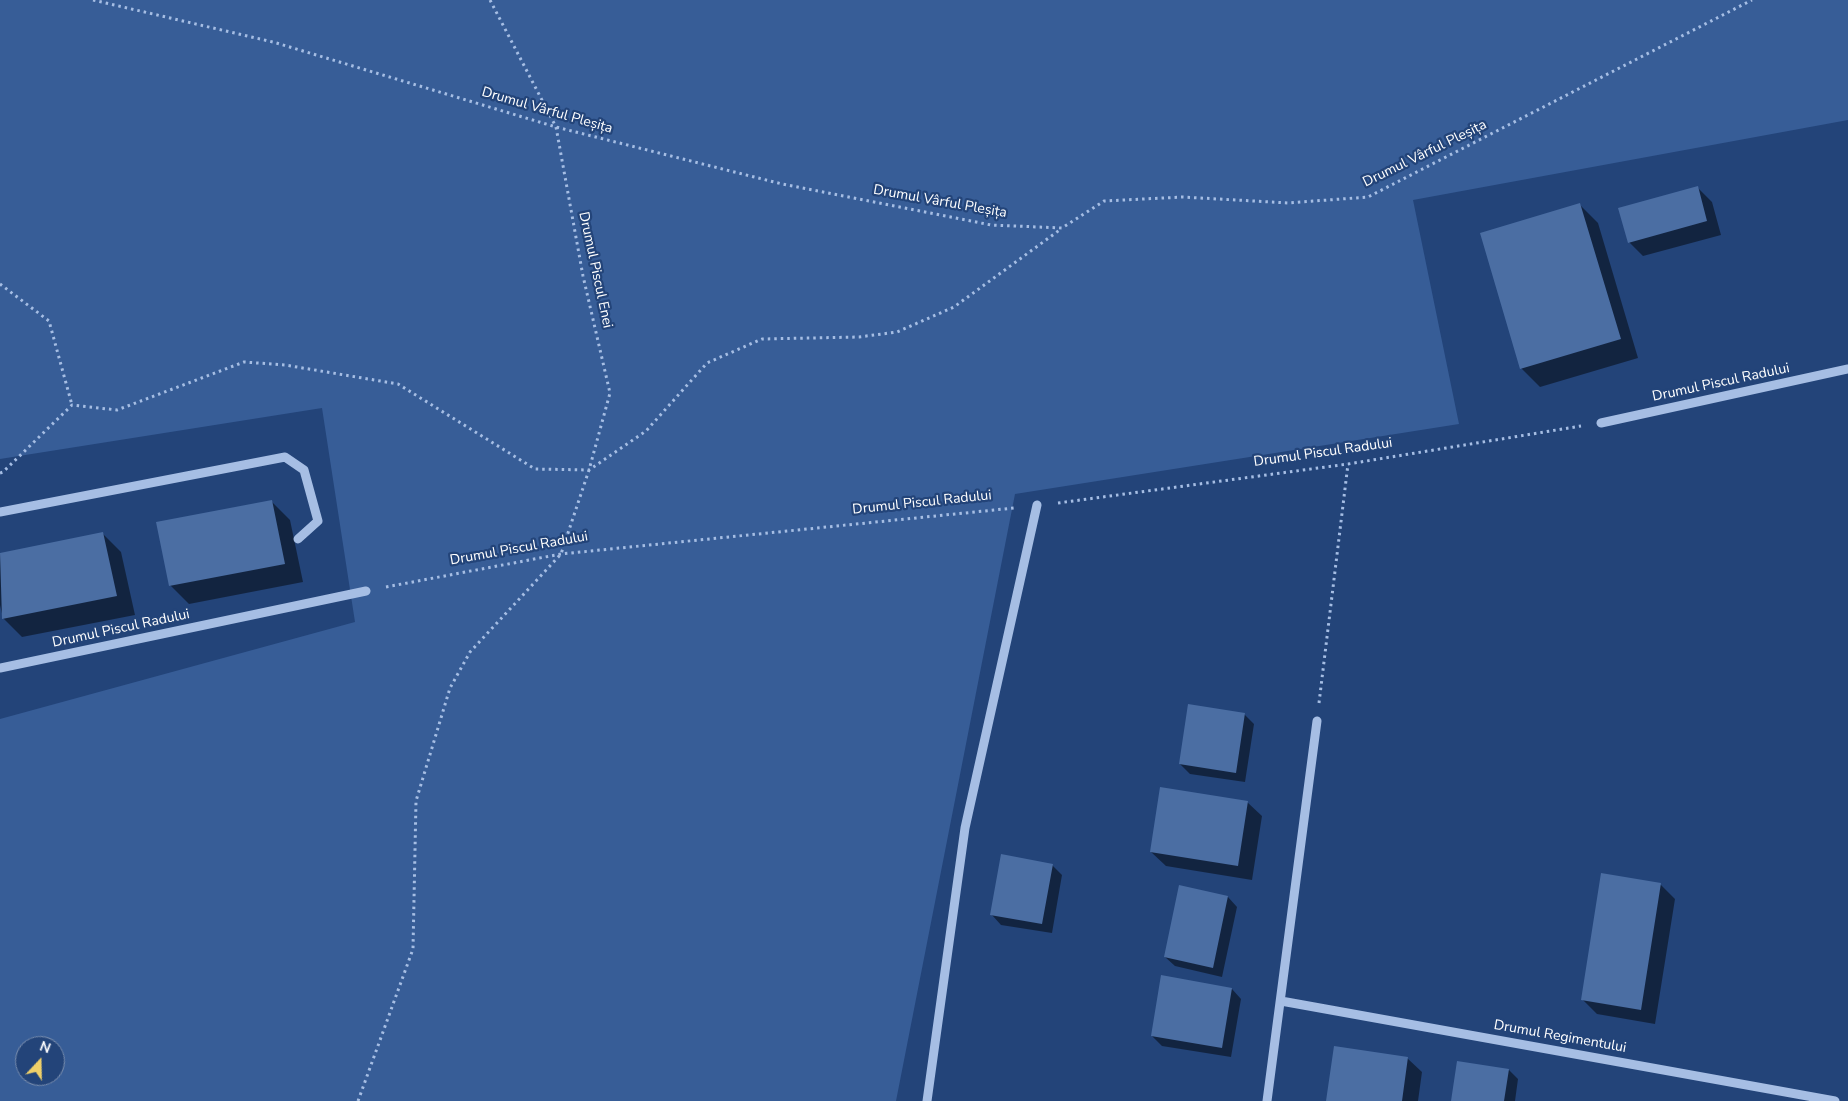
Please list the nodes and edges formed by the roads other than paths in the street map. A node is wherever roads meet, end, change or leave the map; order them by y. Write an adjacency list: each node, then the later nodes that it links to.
1 (1848, 369): 2 (street, Drumul Piscul Radului)
2 (1601, 423)
3 (1037, 505): 10 (street)
4 (0, 512): 5 (street)
5 (298, 539)
6 (366, 591): 7 (street, Drumul Piscul Radului)
7 (0, 668)
8 (1317, 721): 9 (street)
9 (1281, 1001): 11 (street); 12 (street, Drumul Regimentului)
10 (927, 1101)
11 (1267, 1101)
12 (1834, 1101)

